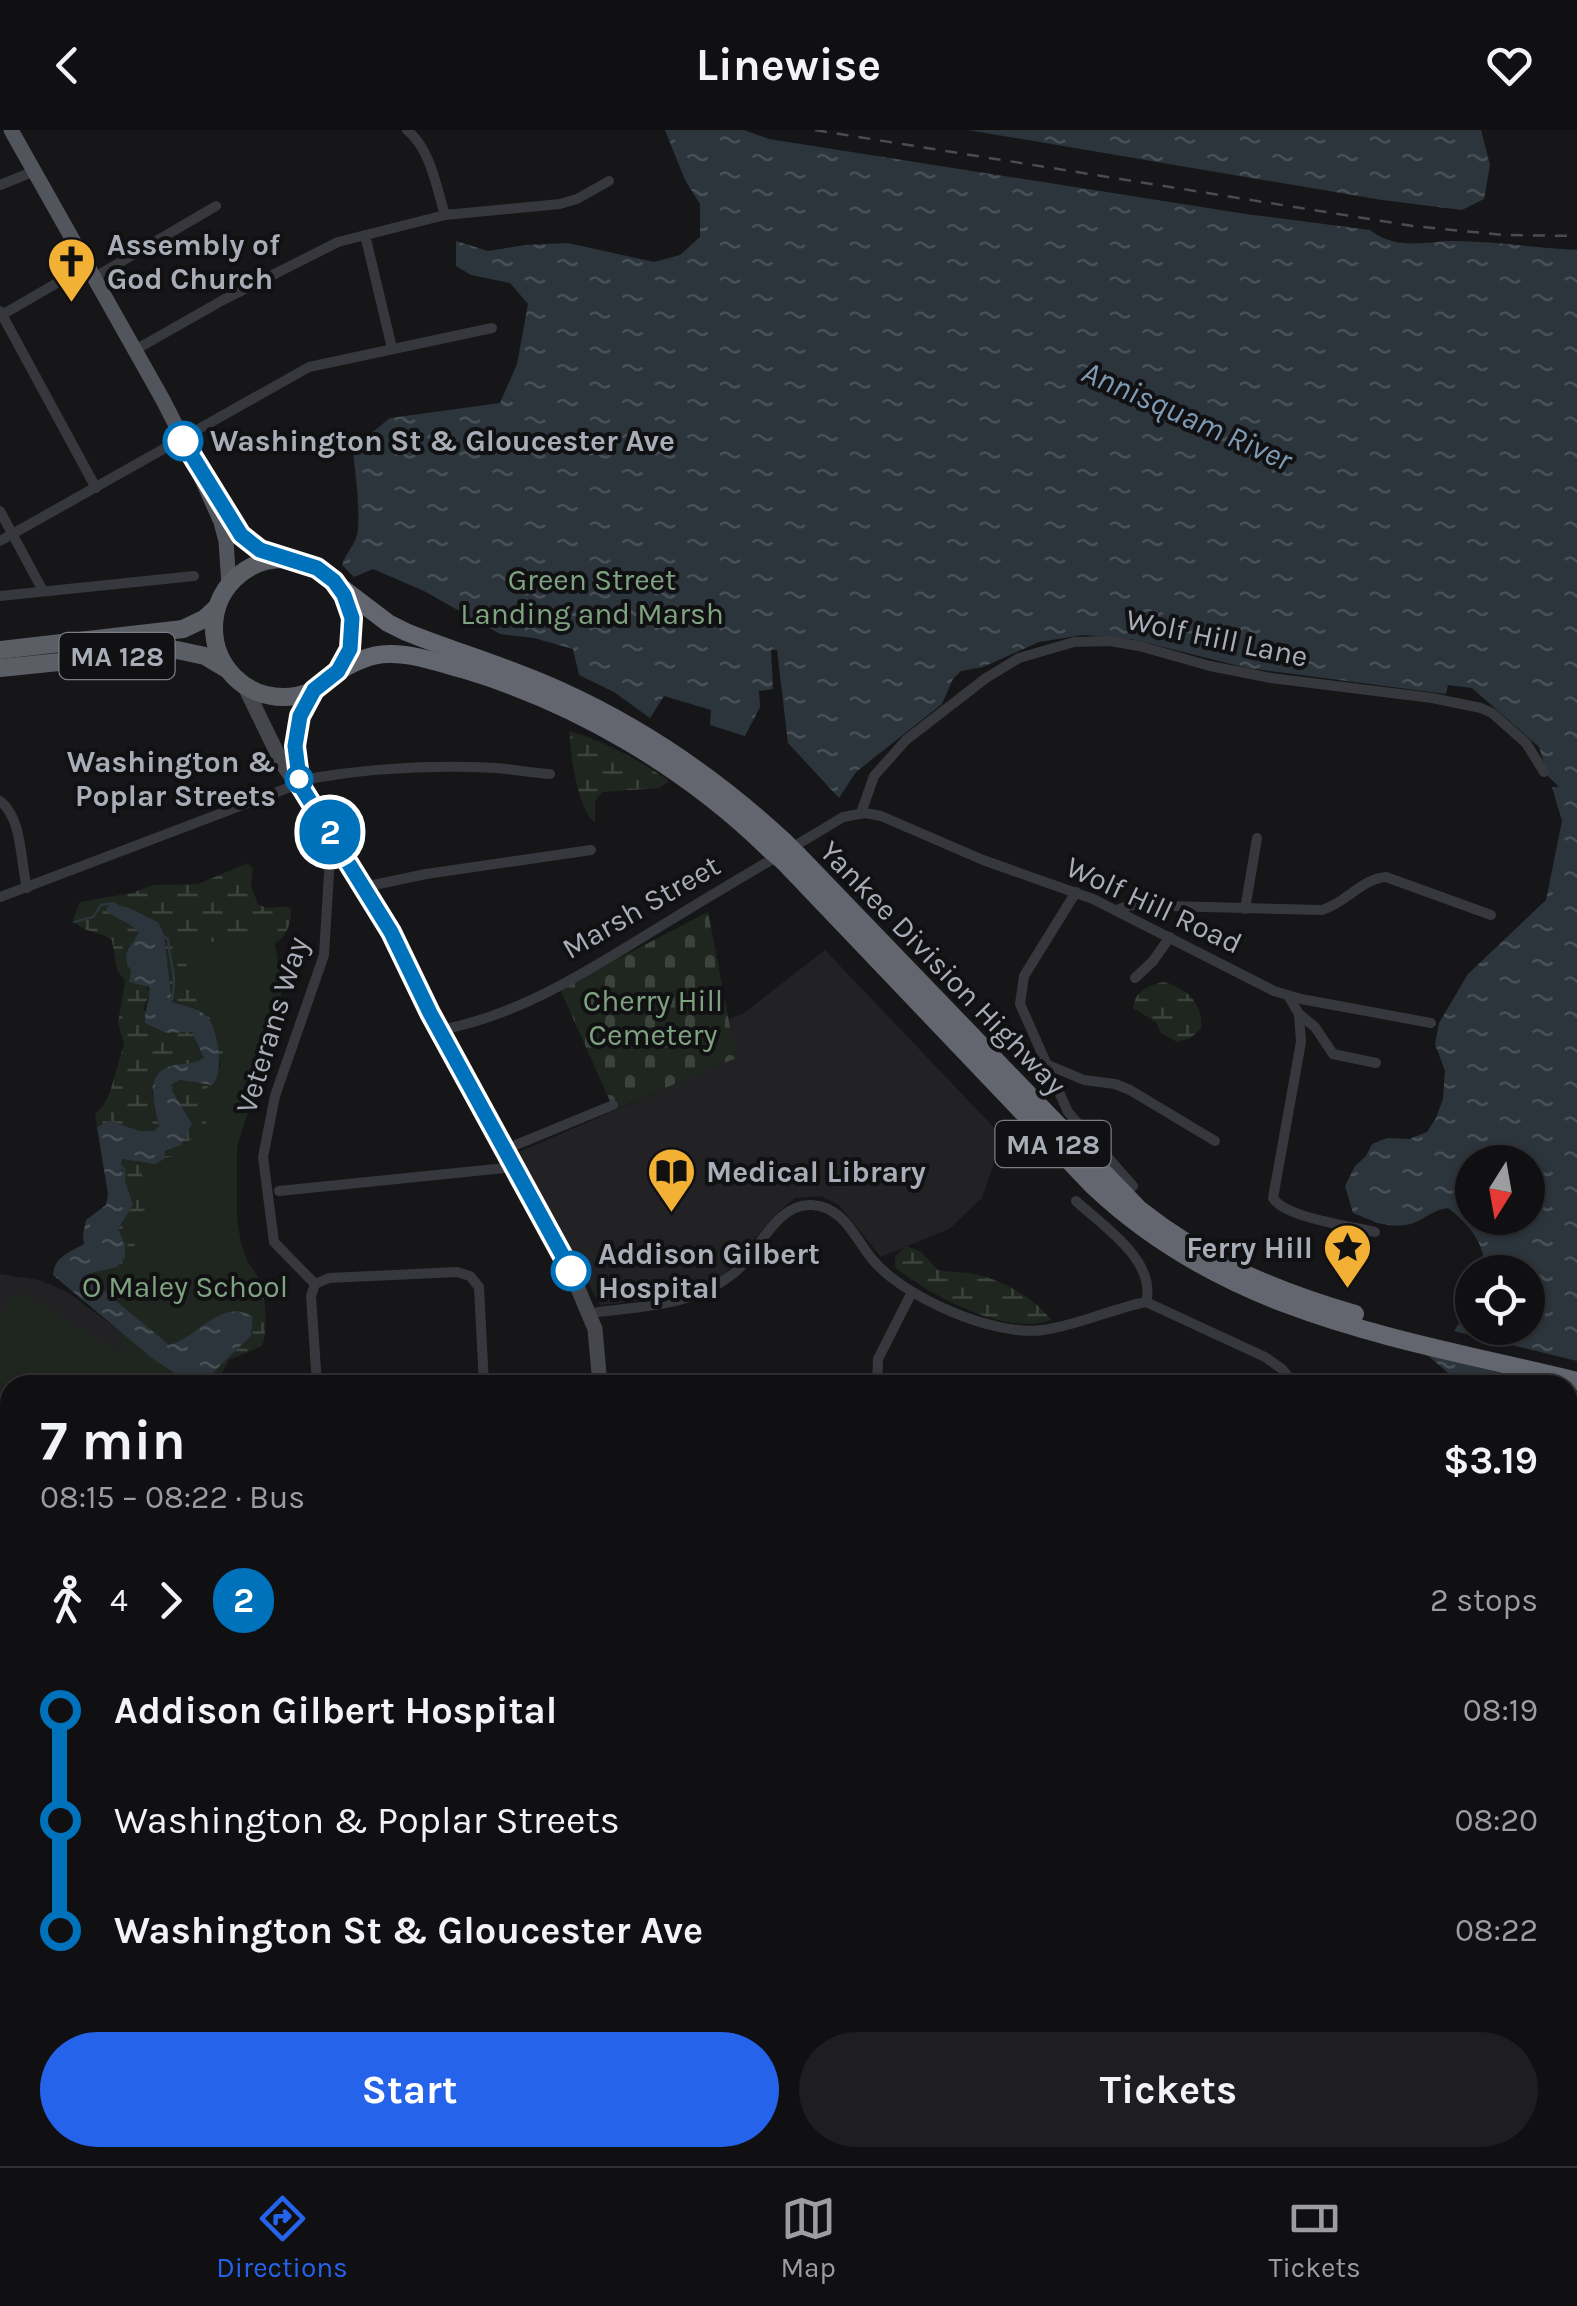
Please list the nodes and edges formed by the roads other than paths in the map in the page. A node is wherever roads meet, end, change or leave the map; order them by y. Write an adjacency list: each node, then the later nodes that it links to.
1 (408, 130): 7 (street)
2 (14, 131): 3 (main road)
3 (35, 170): 5 (street); 9 (main road)
4 (609, 181): 7 (street)
5 (0, 185)
6 (216, 206): 9 (street)
7 (445, 215): 8 (street)
8 (365, 235): 12 (street); 13 (street)
9 (91, 271): 10 (street); 13 (main road)
10 (1, 314): 16 (street)
11 (492, 328): 12 (street)
12 (392, 348): 14 (street)
13 (135, 350): 14 (main road)
14 (182, 440): 15 (main road); 16 (street)
15 (192, 457): 20 (main road); 23 (main road)
16 (96, 488): 18 (street)
17 (0, 511): 18 (street)
18 (12, 534): 19 (street); 24 (street)
19 (0, 541)
20 (291, 560): 22 (highway, MA 128); 23 (highway)
21 (194, 576): 24 (street)
22 (338, 585): 29 (highway); 40 (highway, Yankee Division Highway / MA 128)
23 (229, 586): 26 (highway)
24 (44, 591): 25 (street)
25 (0, 596)
26 (217, 607): 27 (highway, MA 128); 30 (highway)
27 (0, 650)
28 (0, 668): 30 (highway, MA 128)
29 (338, 671): 31 (highway, MA 128); 40 (highway, Yankee Division Highway / MA 128)
30 (237, 678): 31 (highway, MA 128); 34 (main road)
31 (314, 690): 34 (main road)
32 (1544, 772): 36 (street, Wolf Hill Lane)
33 (550, 774): 34 (street)
34 (300, 785): 38 (main road); 42 (street)
35 (0, 802): 42 (street)
36 (861, 813): 43 (street, Wolf Hill Road); 53 (street, Marsh Street)
37 (1258, 838): 45 (street)
38 (336, 842): 41 (main road); 64 (street, Veterans Way)
39 (591, 850): 41 (street)
40 (784, 852): 68 (highway, Yankee Division Highway / MA 128)
41 (364, 887): 53 (main road)
42 (26, 888): 44 (street)
43 (1076, 892): 46 (street, Wolf Hill Road); 55 (street)
44 (0, 897)
45 (1245, 909): 46 (street); 47 (street)
46 (1117, 910): 48 (street, Wolf Hill Road)
47 (1491, 915)
48 (1170, 937): 49 (street); 50 (street, Wolf Hill Road)
49 (1135, 978)
50 (1289, 996): 51 (street); 52 (street, Wolf Hill Road)
51 (1300, 1014): 54 (street); 63 (street)
52 (1432, 1024)
53 (440, 1030): 58 (main road)
54 (1376, 1063)
55 (1048, 1066): 57 (street); 60 (street)
56 (613, 1105): 58 (street)
57 (1216, 1141)
58 (506, 1150): 59 (main road)
59 (515, 1167): 61 (street); 67 (main road)
60 (1134, 1186)
61 (279, 1191)
62 (1076, 1201): 66 (street)
63 (1375, 1232)
64 (315, 1284): 70 (street); 71 (street)
65 (912, 1292): 66 (street); 67 (street); 73 (street)
66 (1146, 1302): 74 (street)
67 (590, 1313): 72 (main road)
68 (1386, 1329): 69 (highway, Yankee Division Highway / MA 128); 75 (highway, Yankee Division Highway / MA 128)
69 (1577, 1369)
70 (316, 1375)
71 (483, 1375)
72 (599, 1375)
73 (877, 1375)
74 (1287, 1375)
75 (1555, 1375)

